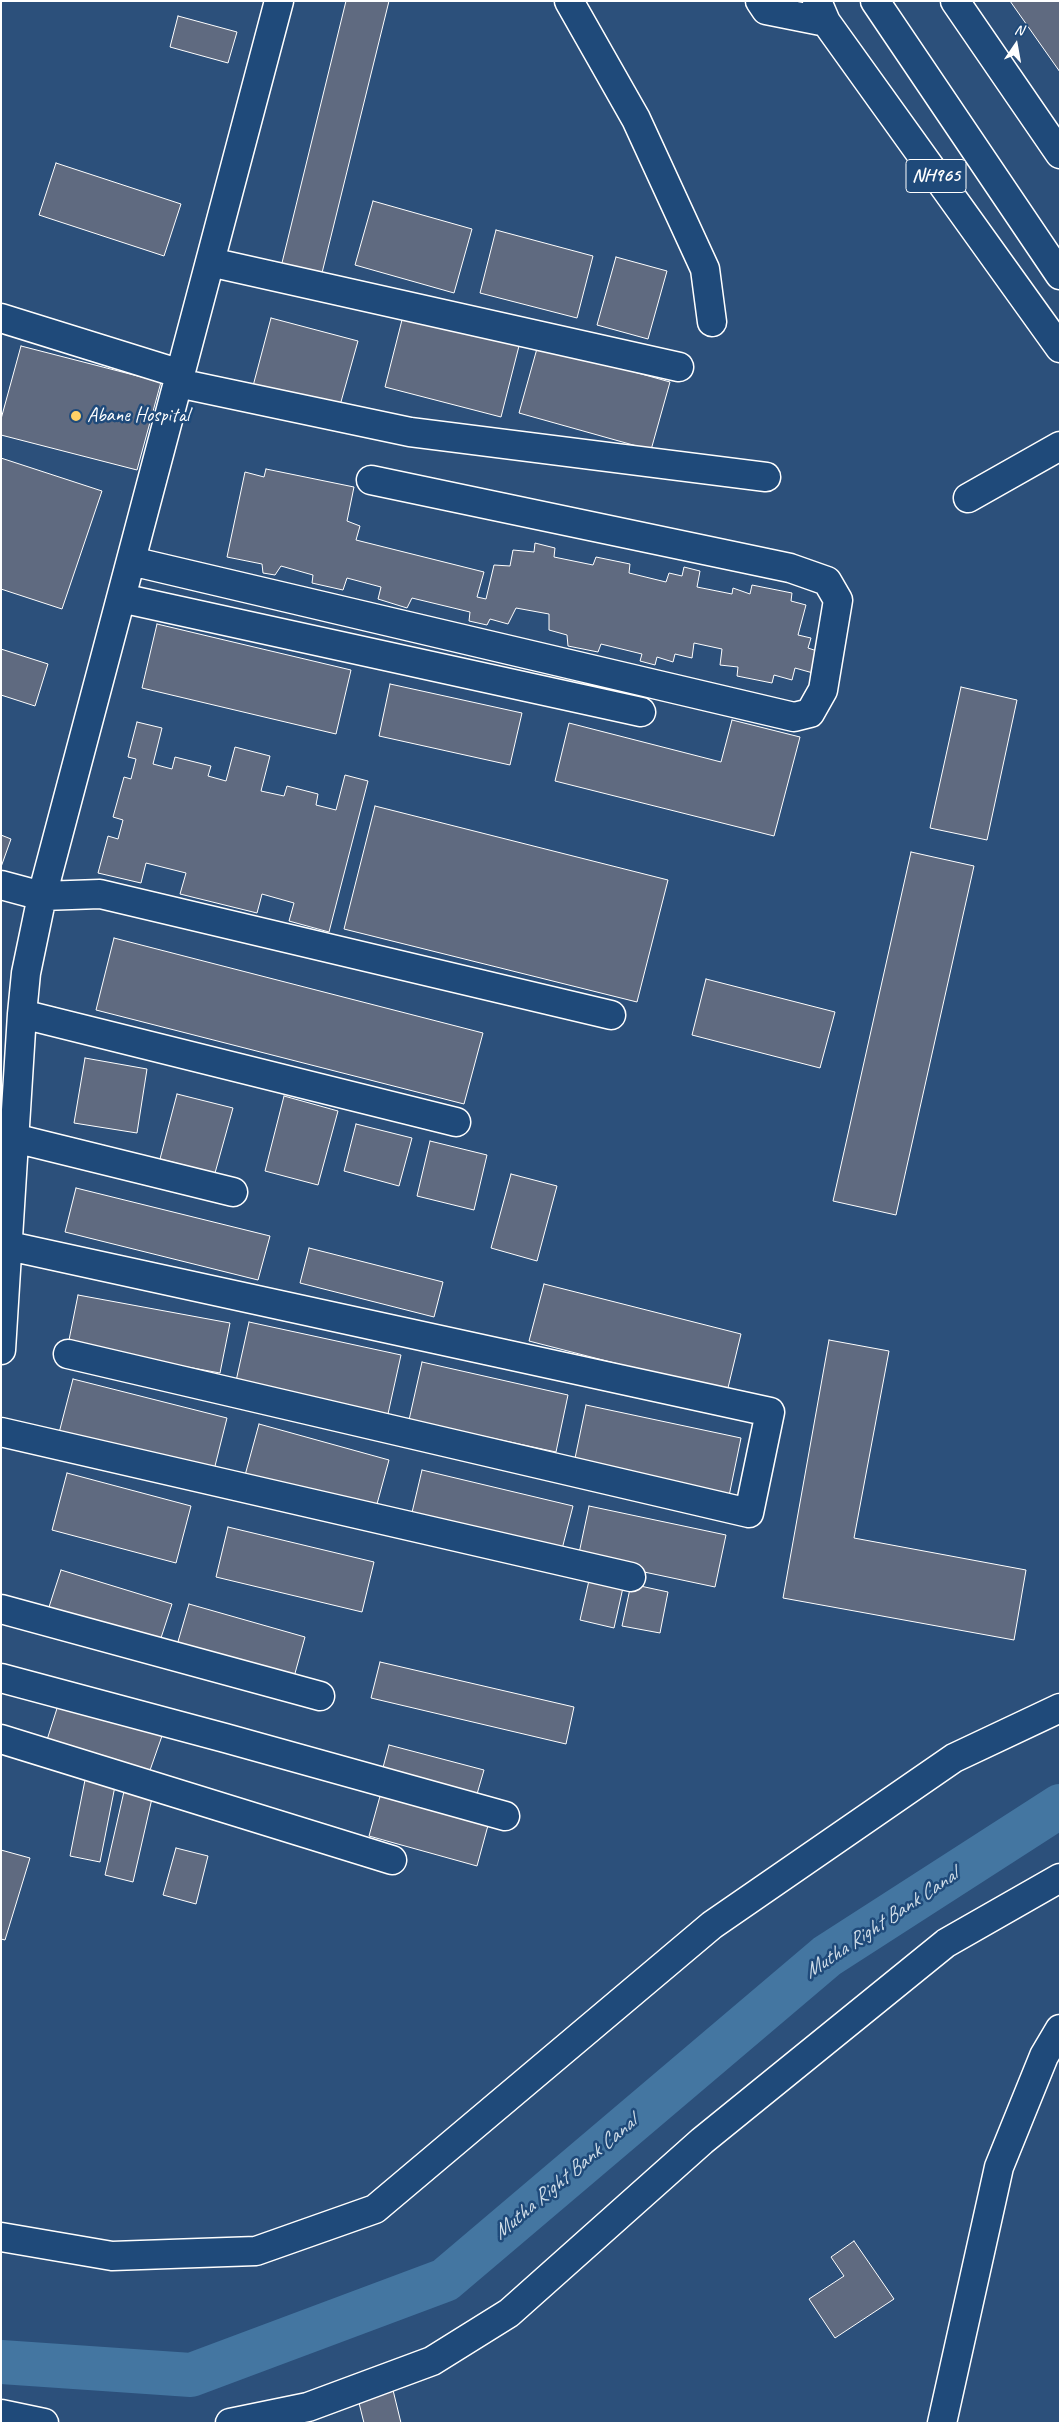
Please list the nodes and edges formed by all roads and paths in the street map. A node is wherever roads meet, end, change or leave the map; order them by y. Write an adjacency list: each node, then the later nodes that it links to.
1 (279, 1): 8 (main road)
2 (570, 1): 11 (main road)
3 (760, 1): 6 (main road)
4 (875, 1): 9 (main road, NH965)
5 (956, 1): 7 (main road)
6 (821, 12): 12 (main road, NH965)
7 (1060, 154)
8 (210, 262): 13 (main road); 14 (main road)
9 (1060, 275)
10 (1, 318): 14 (main road)
11 (712, 322)
12 (1060, 348)
13 (679, 367)
14 (179, 378): 16 (main road); 19 (main road)
15 (1060, 446): 18 (main road)
16 (766, 477)
17 (371, 480): 19 (main road)
18 (968, 498)
19 (131, 560): 20 (main road)
20 (121, 598): 21 (main road); 23 (main road)
21 (641, 712)
22 (1, 885): 23 (main road)
23 (42, 896): 24 (main road); 25 (main road)
24 (22, 1014): 26 (main road); 27 (main road)
25 (610, 1015)
26 (456, 1122)
27 (14, 1138): 28 (main road); 29 (main road)
28 (6, 1189): 30 (main road)
29 (233, 1192)
30 (9, 1246): 31 (main road); 32 (main road)
31 (2, 1342)
32 (68, 1354)
33 (1, 1432): 34 (main road)
34 (631, 1577)
35 (1, 1609): 37 (main road)
36 (1, 1678): 40 (main road)
37 (320, 1696)
38 (1060, 1708): 44 (main road)
39 (1, 1739): 41 (main road)
40 (505, 1816)
41 (392, 1860)
42 (1060, 1878): 47 (main road)
43 (1060, 2029): 48 (main road)
44 (1, 2237)
45 (1, 2414): 46 (main road)
46 (44, 2423)
47 (230, 2423)
48 (942, 2423)

